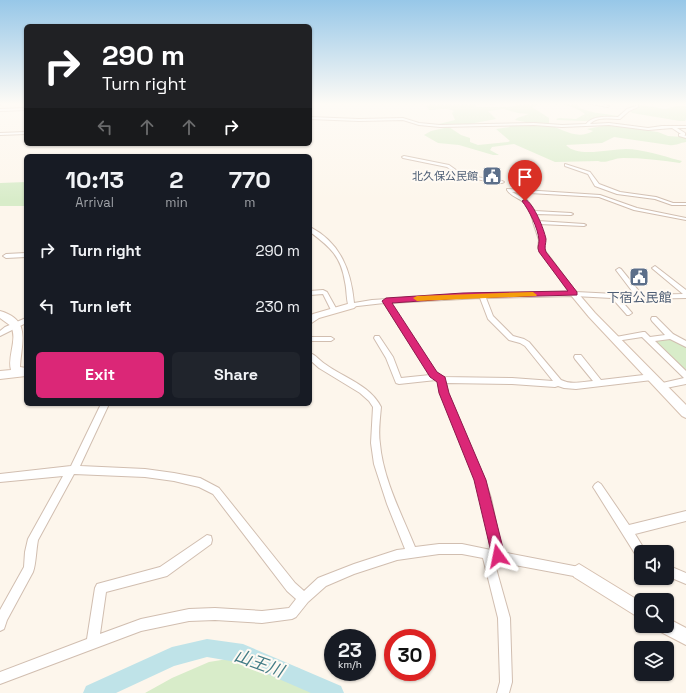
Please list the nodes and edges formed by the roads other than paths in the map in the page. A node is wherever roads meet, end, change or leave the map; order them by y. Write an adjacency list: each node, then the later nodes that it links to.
1 (404, 157): 4 (street)
2 (566, 165): 6 (street)
3 (498, 177): 4 (street)
4 (502, 182): 5 (street)
5 (509, 190): 7 (street); 9 (street)
6 (686, 204)
7 (532, 212): 8 (street); 10 (street)
8 (571, 214)
9 (686, 219)
10 (535, 222): 11 (street); 18 (street)
11 (584, 225)
12 (312, 230): 24 (street)
13 (24, 255): 14 (street)
14 (6, 256)
15 (655, 268): 20 (street)
16 (619, 270): 22 (street)
17 (312, 293): 25 (street)
18 (574, 294): 19 (street); 21 (street); 36 (street)
19 (613, 295): 22 (street); 26 (street)
20 (686, 295): 22 (street)
21 (482, 296): 23 (street); 47 (street)
22 (640, 297)
23 (386, 301): 24 (street); 45 (street)
24 (351, 306): 25 (street)
25 (334, 310): 28 (street)
26 (629, 313)
27 (0, 314): 30 (street)
28 (312, 319)
29 (654, 319): 32 (street)
30 (21, 322): 31 (street); 41 (street)
31 (0, 334)
32 (671, 336): 37 (street); 38 (street)
33 (378, 338): 45 (street)
34 (312, 339): 35 (street)
35 (331, 339)
36 (616, 339): 37 (street); 44 (street)
37 (649, 340): 43 (street)
38 (686, 344)
39 (578, 357): 48 (street)
40 (312, 358): 59 (street)
41 (23, 372): 42 (street)
42 (0, 375)
43 (686, 376)
44 (652, 377): 48 (street); 49 (street)
45 (440, 379): 47 (street); 60 (street)
46 (686, 380): 49 (street)
47 (558, 382): 48 (street)
48 (600, 384)
49 (661, 386): 51 (street)
50 (104, 406): 52 (street)
51 (686, 413)
52 (73, 470): 53 (street); 64 (street); 66 (street)
53 (0, 478)
54 (598, 487): 56 (street)
55 (686, 516): 56 (street)
56 (626, 531): 58 (street)
57 (207, 540): 69 (street)
58 (636, 545)
59 (412, 552): 60 (street); 64 (street)
60 (493, 555): 61 (street); 71 (street)
61 (579, 572): 65 (street)
62 (674, 573): 63 (street)
63 (686, 579)
64 (304, 598): 69 (street)
65 (634, 607)
66 (0, 625)
67 (674, 630): 68 (street)
68 (686, 637)
69 (93, 642): 70 (street)
70 (0, 678)
71 (503, 693)

